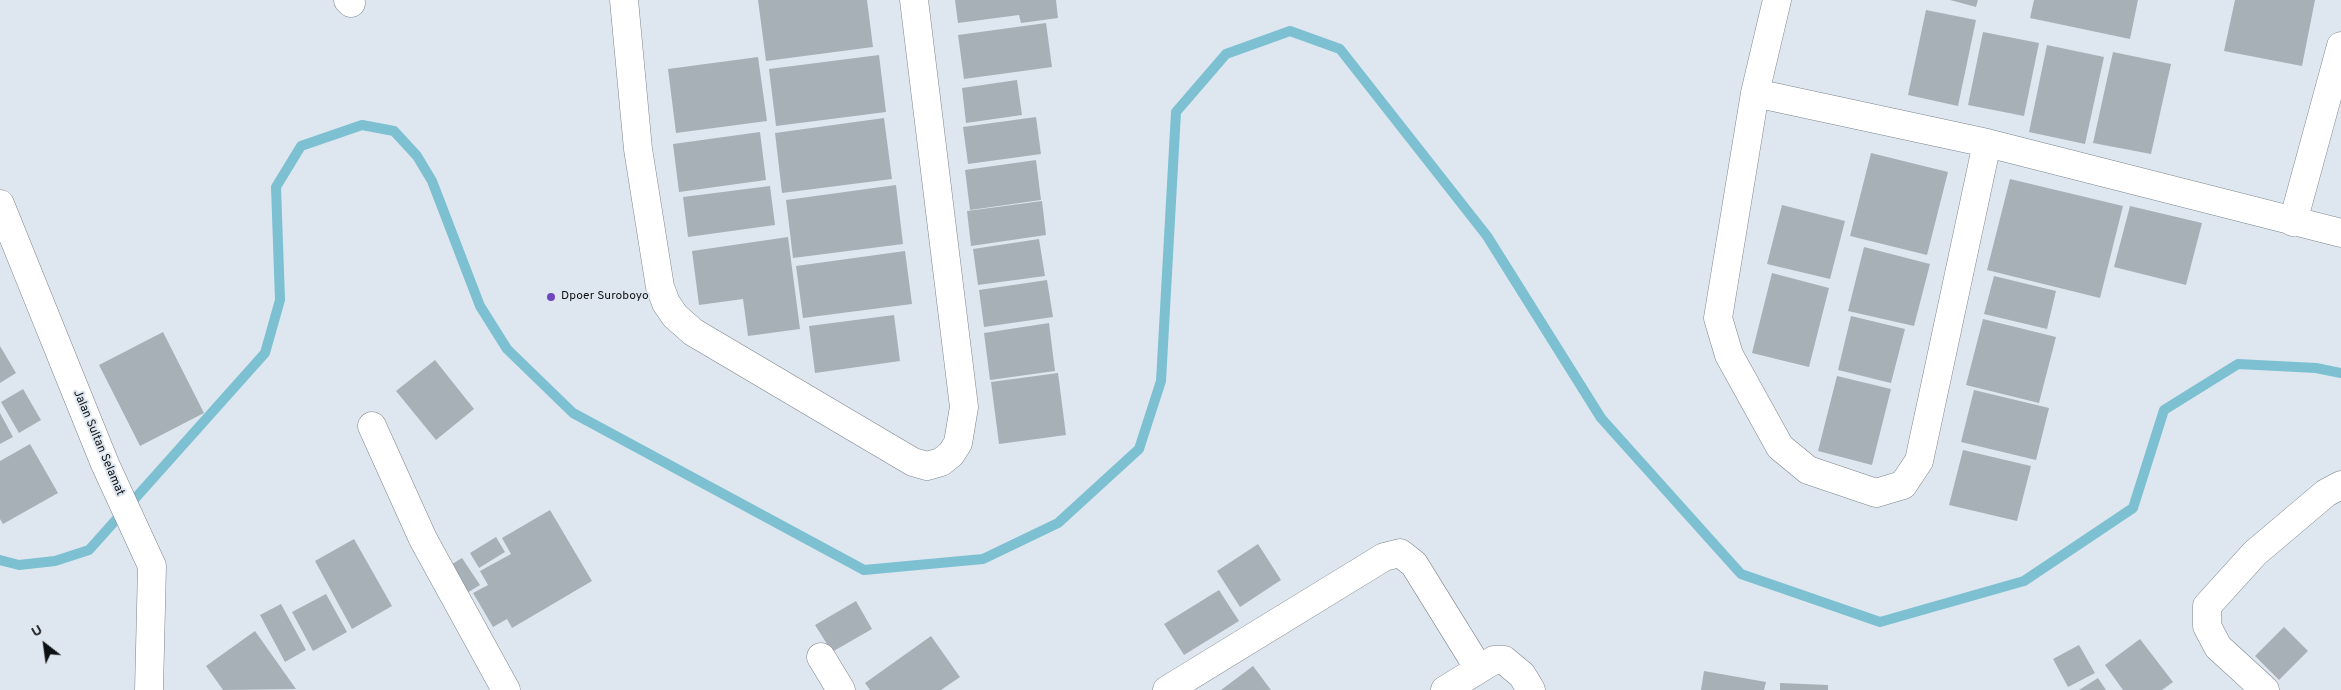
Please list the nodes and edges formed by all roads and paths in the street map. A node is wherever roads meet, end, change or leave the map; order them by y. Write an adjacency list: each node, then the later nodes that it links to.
1 (624, 0): 2 (street)
2 (914, 0)
3 (1777, 0): 5 (street)
4 (2341, 46): 8 (street)
5 (1755, 93): 6 (street); 6 (street)
6 (1987, 143): 8 (street)
7 (0, 204): 14 (street, Jalan Sultan Selamat)
8 (2293, 222): 9 (street)
9 (2341, 233)
10 (372, 426): 15 (street)
11 (2341, 485): 20 (street)
12 (821, 657): 16 (street)
13 (1479, 669): 17 (street); 18 (street); 19 (street)
14 (149, 690)
15 (506, 690)
16 (841, 690)
17 (1167, 690)
18 (1444, 690)
19 (1531, 690)
20 (2265, 690)

